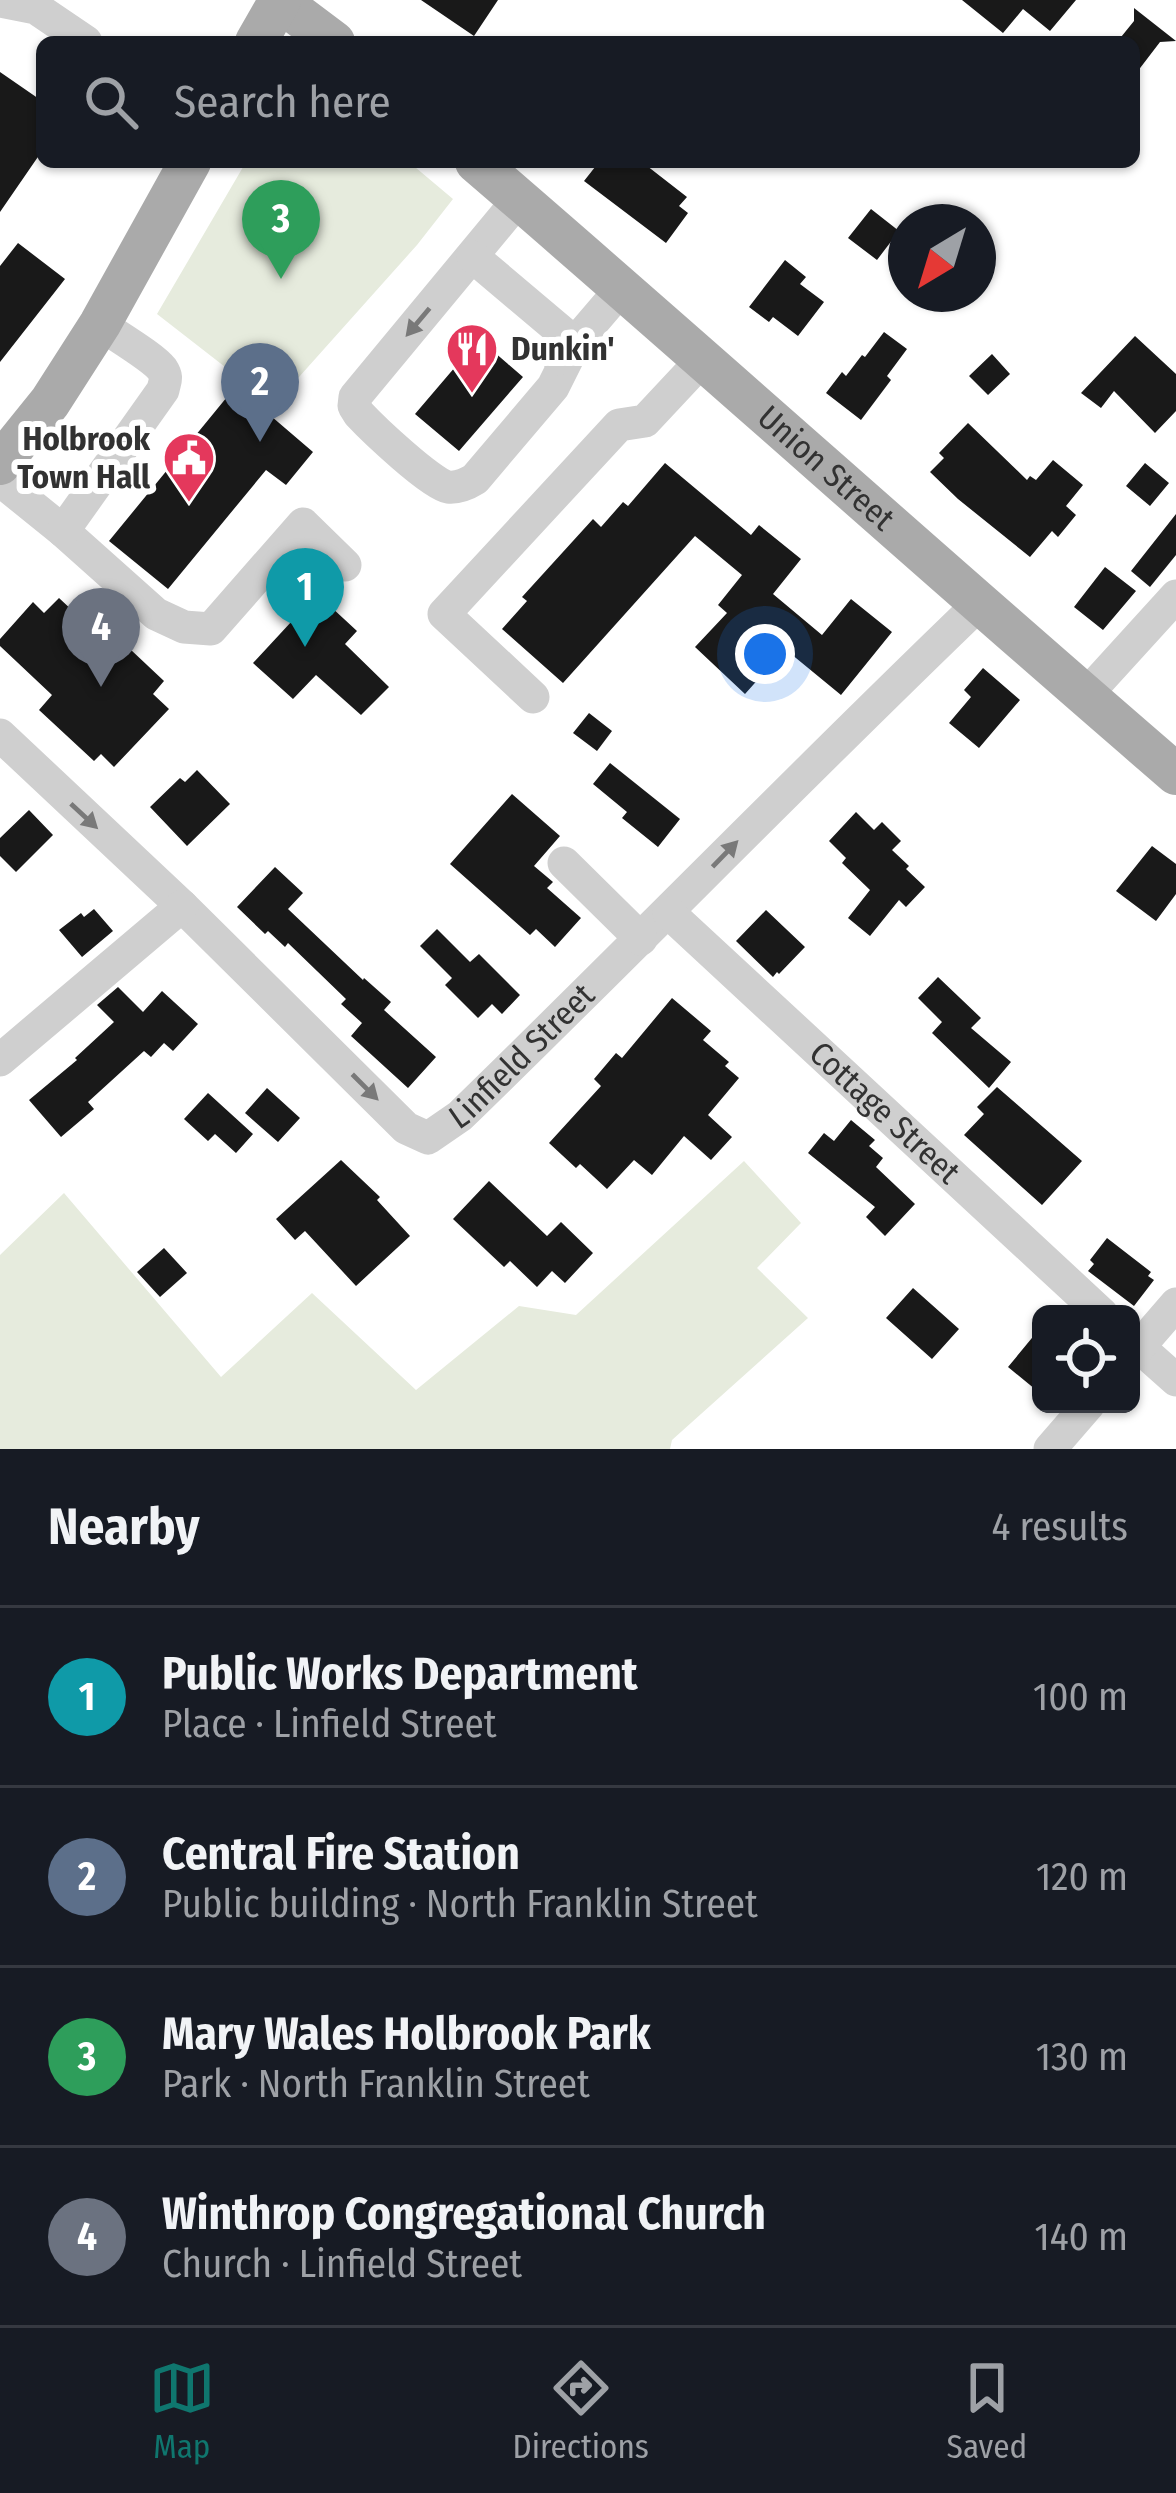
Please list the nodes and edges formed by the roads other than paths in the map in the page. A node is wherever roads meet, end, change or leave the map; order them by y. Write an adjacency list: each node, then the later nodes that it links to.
1 (279, 0): 4 (main road); 5 (main road)
2 (0, 1): 3 (street)
3 (77, 36)
4 (259, 36)
5 (326, 36)
6 (187, 168): 11 (main road)
7 (483, 168): 8 (main road, Union Street)
8 (519, 199): 9 (street); 10 (main road, Union Street)
9 (473, 256): 12 (street); 12 (street, one-way to 12)
10 (622, 289): 12 (street); 13 (main road, Union Street)
11 (100, 324): 14 (main road); 16 (street)
12 (575, 344)
13 (703, 359): 19 (main road, Union Street); 21 (street)
14 (0, 464)
15 (0, 480): 16 (street)
16 (63, 531): 17 (street)
17 (345, 565)
18 (1176, 596): 20 (street)
19 (978, 605): 20 (main road, Union Street); 26 (street, Linfield Street, one-way to 19)
20 (1085, 696): 23 (main road, Union Street)
21 (533, 697)
22 (0, 735): 25 (street, Linfield Street, one-way to 25)
23 (1176, 774)
24 (564, 863): 27 (street)
25 (182, 906): 27 (street, Linfield Street, one-way to 27); 28 (street)
26 (669, 913): 27 (street, Linfield Street); 30 (street, Cottage Street)
27 (641, 939)
28 (0, 1060)
29 (1176, 1304): 31 (street)
30 (1092, 1305)
31 (1140, 1342)
32 (1140, 1353): 33 (street)
33 (1176, 1380)
34 (1081, 1413): 35 (street)
35 (1050, 1449)

